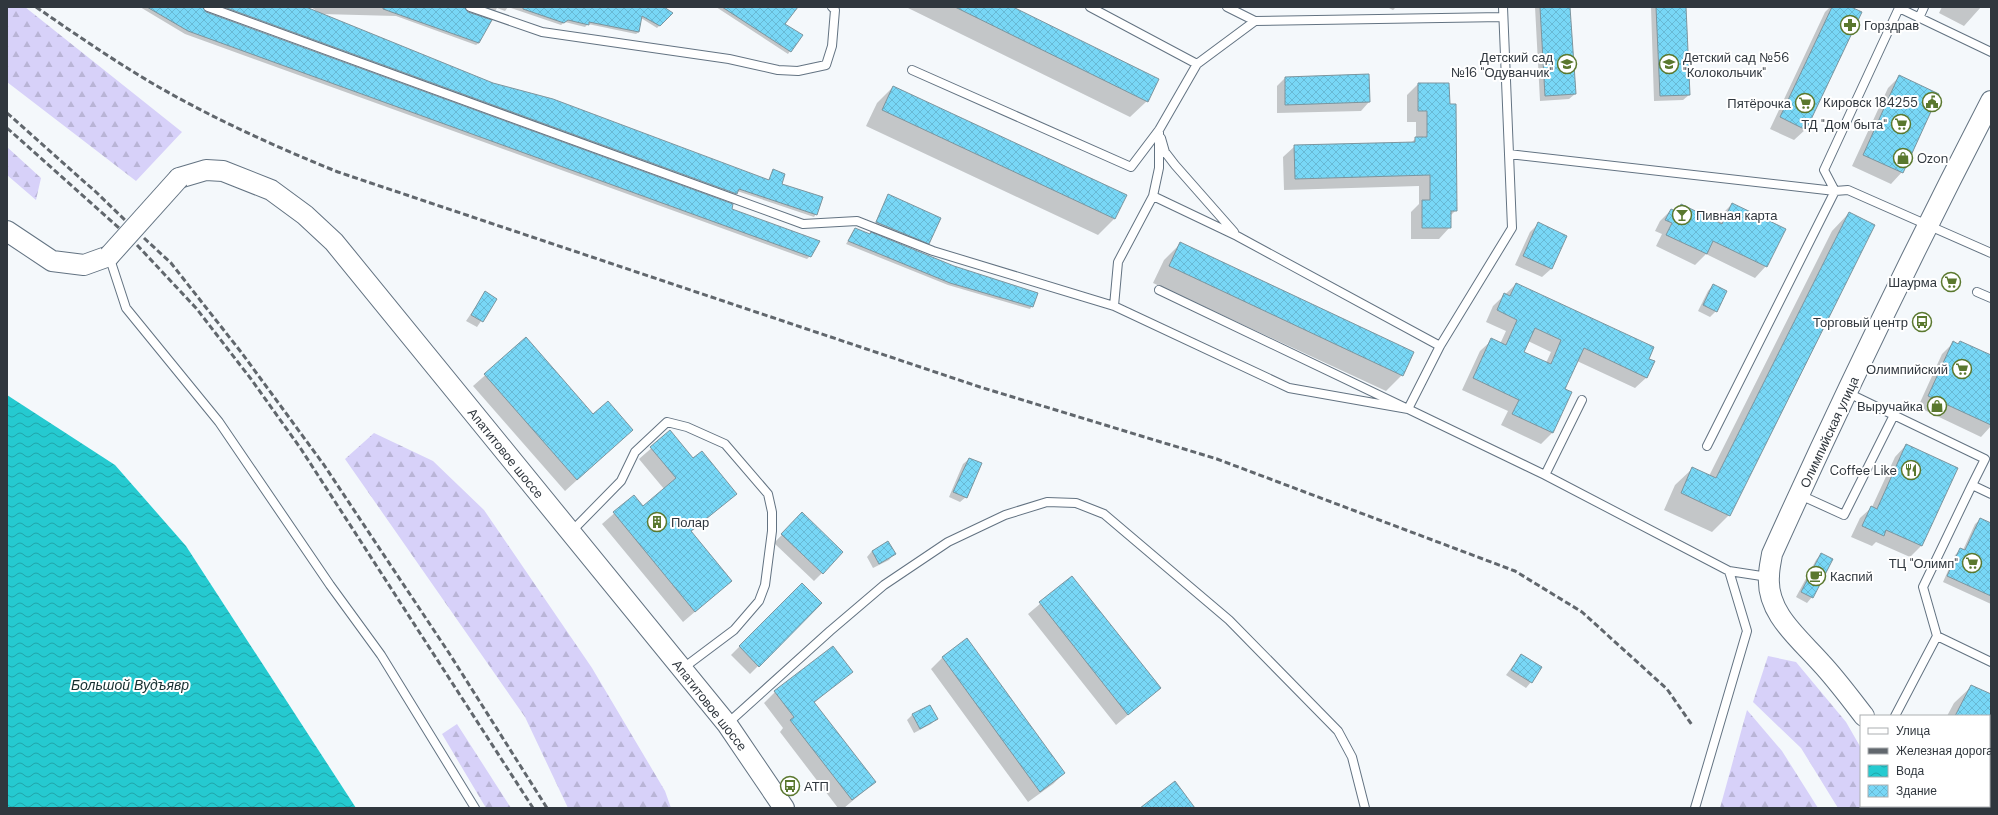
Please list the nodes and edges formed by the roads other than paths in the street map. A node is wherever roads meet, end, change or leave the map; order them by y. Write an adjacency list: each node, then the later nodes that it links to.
1 (208, 7): 27 (lane)
2 (470, 7): 7 (lane)
3 (1090, 7): 12 (lane)
4 (1227, 7): 10 (lane)
5 (1503, 7): 8 (lane)
6 (1924, 7): 9 (lane)
7 (834, 8)
8 (1503, 18): 10 (lane); 16 (lane)
9 (1919, 18): 11 (lane); 17 (lane)
10 (1255, 21): 12 (lane)
11 (1991, 52)
12 (1197, 64): 15 (lane)
13 (912, 70): 15 (lane)
14 (1991, 101): 19 (street, Олимпийская улица)
15 (1159, 130): 18 (lane); 21 (lane)
16 (1509, 154): 17 (lane); 28 (lane)
17 (1835, 191): 19 (lane); 33 (lane)
18 (1153, 196): 21 (lane); 27 (lane)
19 (1927, 225): 22 (lane); 29 (street, Олимпийская улица)
20 (7, 231): 23 (street)
21 (1237, 236): 28 (lane)
22 (1991, 253)
23 (109, 256): 38 (street, Апатитовое шоссе, bridge); 47 (lane)
24 (1159, 290): 31 (lane)
25 (1977, 292): 26 (lane)
26 (1991, 298)
27 (1114, 306): 31 (lane)
28 (1440, 346): 31 (lane)
29 (1846, 392): 32 (lane); 37 (street, Олимпийская улица)
30 (1582, 400): 34 (lane)
31 (1408, 409): 34 (lane)
32 (1894, 415): 35 (lane); 37 (lane)
33 (1707, 446)
34 (1545, 475): 39 (lane)
35 (1972, 485): 36 (lane); 41 (lane)
36 (1991, 494)
37 (1800, 495): 40 (street, Олимпийская улица)
38 (571, 532): 43 (street, Апатитовое шоссе); 43 (lane)
39 (1729, 571): 40 (lane); 50 (lane)
40 (1768, 577): 44 (street, Олимпийская улица)
41 (1937, 636): 42 (lane); 45 (lane)
42 (1991, 662)
43 (682, 669): 46 (street, Апатитовое шоссе)
44 (1863, 715)
45 (1896, 715)
46 (727, 724): 48 (street, Апатитовое шоссе); 49 (lane)
47 (475, 808)
48 (784, 808)
49 (1365, 808)
50 (1695, 808)

